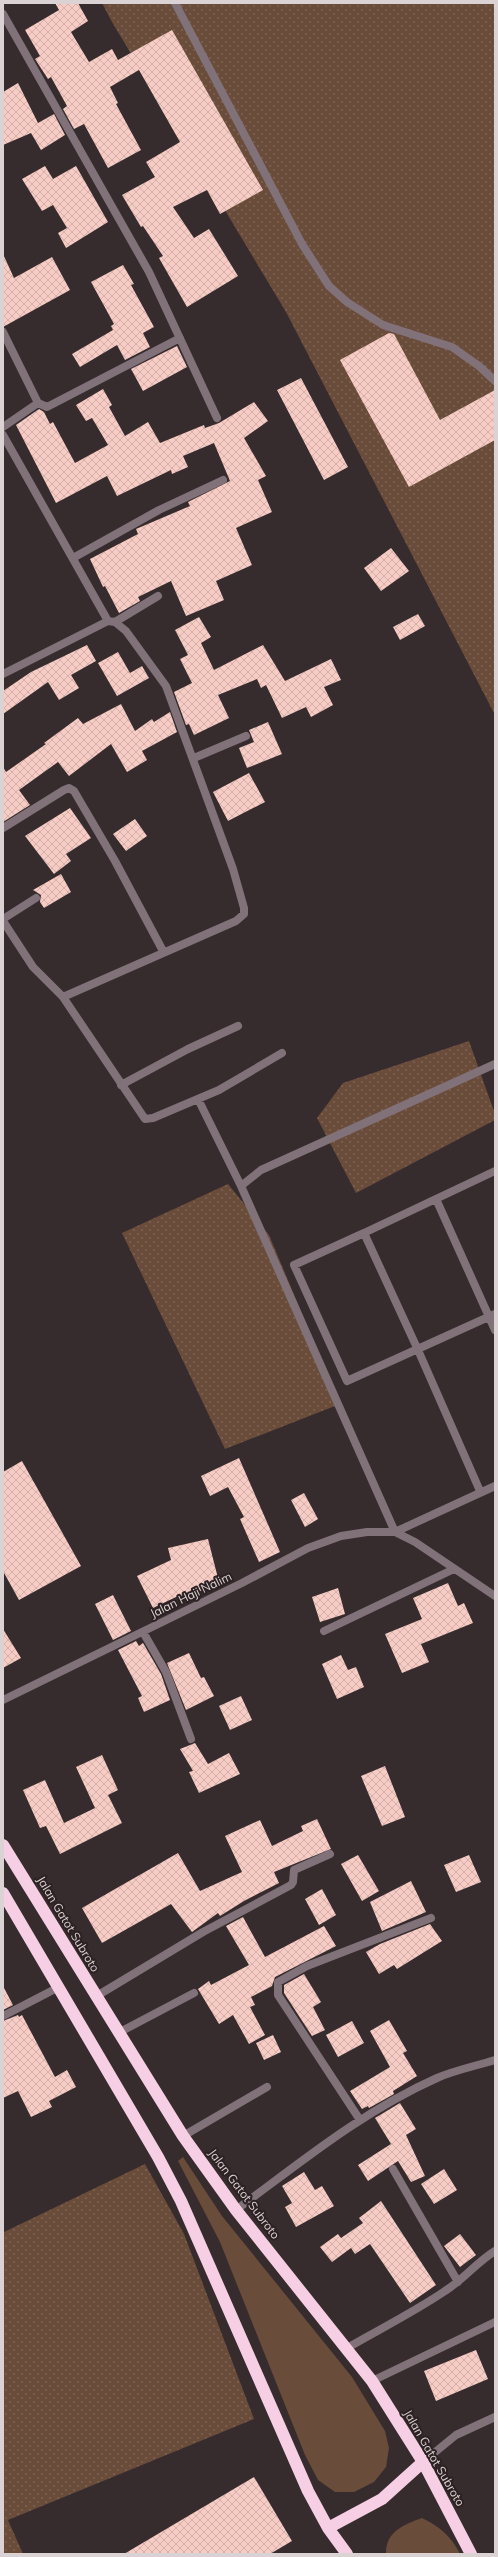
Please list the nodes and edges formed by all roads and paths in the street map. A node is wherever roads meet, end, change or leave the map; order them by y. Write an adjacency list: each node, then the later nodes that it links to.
1 (175, 3): 6 (street)
2 (3, 14): 3 (street)
3 (6, 27): 5 (street)
4 (3, 332): 7 (street)
5 (180, 338): 7 (street); 8 (street)
6 (495, 381)
7 (38, 403): 9 (street)
8 (217, 418)
9 (3, 427)
10 (3, 435): 12 (street)
11 (223, 480): 12 (street)
12 (73, 558): 14 (street)
13 (158, 596): 14 (street)
14 (111, 622): 15 (street); 17 (street)
15 (3, 674)
16 (246, 736): 17 (street)
17 (194, 758): 21 (street)
18 (3, 828): 21 (street)
19 (36, 898): 20 (street)
20 (3, 920): 22 (street)
21 (163, 951): 22 (street)
22 (64, 996): 26 (street)
23 (238, 1026): 26 (street)
24 (282, 1053): 27 (street)
25 (495, 1064): 29 (street)
26 (121, 1085): 27 (street)
27 (198, 1099): 29 (street)
28 (495, 1171): 30 (street)
29 (241, 1186): 37 (street)
30 (436, 1199): 31 (street); 32 (street)
31 (364, 1233): 34 (street); 34 (street)
32 (492, 1315): 33 (street); 34 (street)
33 (495, 1330)
34 (418, 1350): 36 (street)
35 (495, 1486): 36 (street)
36 (480, 1491): 37 (street)
37 (394, 1532): 38 (street); 41 (street, Jalan Haji Nalim)
38 (454, 1569): 39 (street); 40 (street)
39 (495, 1596)
40 (324, 1631)
41 (143, 1632): 42 (street, Jalan Haji Nalim); 43 (street)
42 (3, 1700)
43 (191, 1739)
44 (3, 1845): 50 (highway, Jalan Gatot Subroto)
45 (330, 1854): 50 (street)
46 (3, 1893): 48 (highway)
47 (430, 1918): 55 (street)
48 (59, 1987): 51 (street); 66 (highway)
49 (194, 1993): 52 (street)
50 (96, 1997): 52 (highway, Jalan Gatot Subroto)
51 (3, 2016)
52 (118, 2033): 56 (highway, Jalan Gatot Subroto)
53 (495, 2060): 55 (street)
54 (267, 2087): 56 (street)
55 (360, 2120): 58 (street)
56 (183, 2136): 58 (highway, Jalan Gatot Subroto)
57 (393, 2169): 60 (street)
58 (236, 2210): 62 (highway, Jalan Gatot Subroto)
59 (495, 2251): 60 (street)
60 (458, 2282): 62 (street)
61 (495, 2322): 63 (street)
62 (347, 2348): 63 (highway, Jalan Gatot Subroto)
63 (372, 2381): 65 (highway, Jalan Gatot Subroto)
64 (495, 2417): 65 (street)
65 (423, 2462): 66 (highway); 68 (highway, Jalan Gatot Subroto)
66 (328, 2528): 67 (highway)
67 (347, 2554)
68 (471, 2554)

